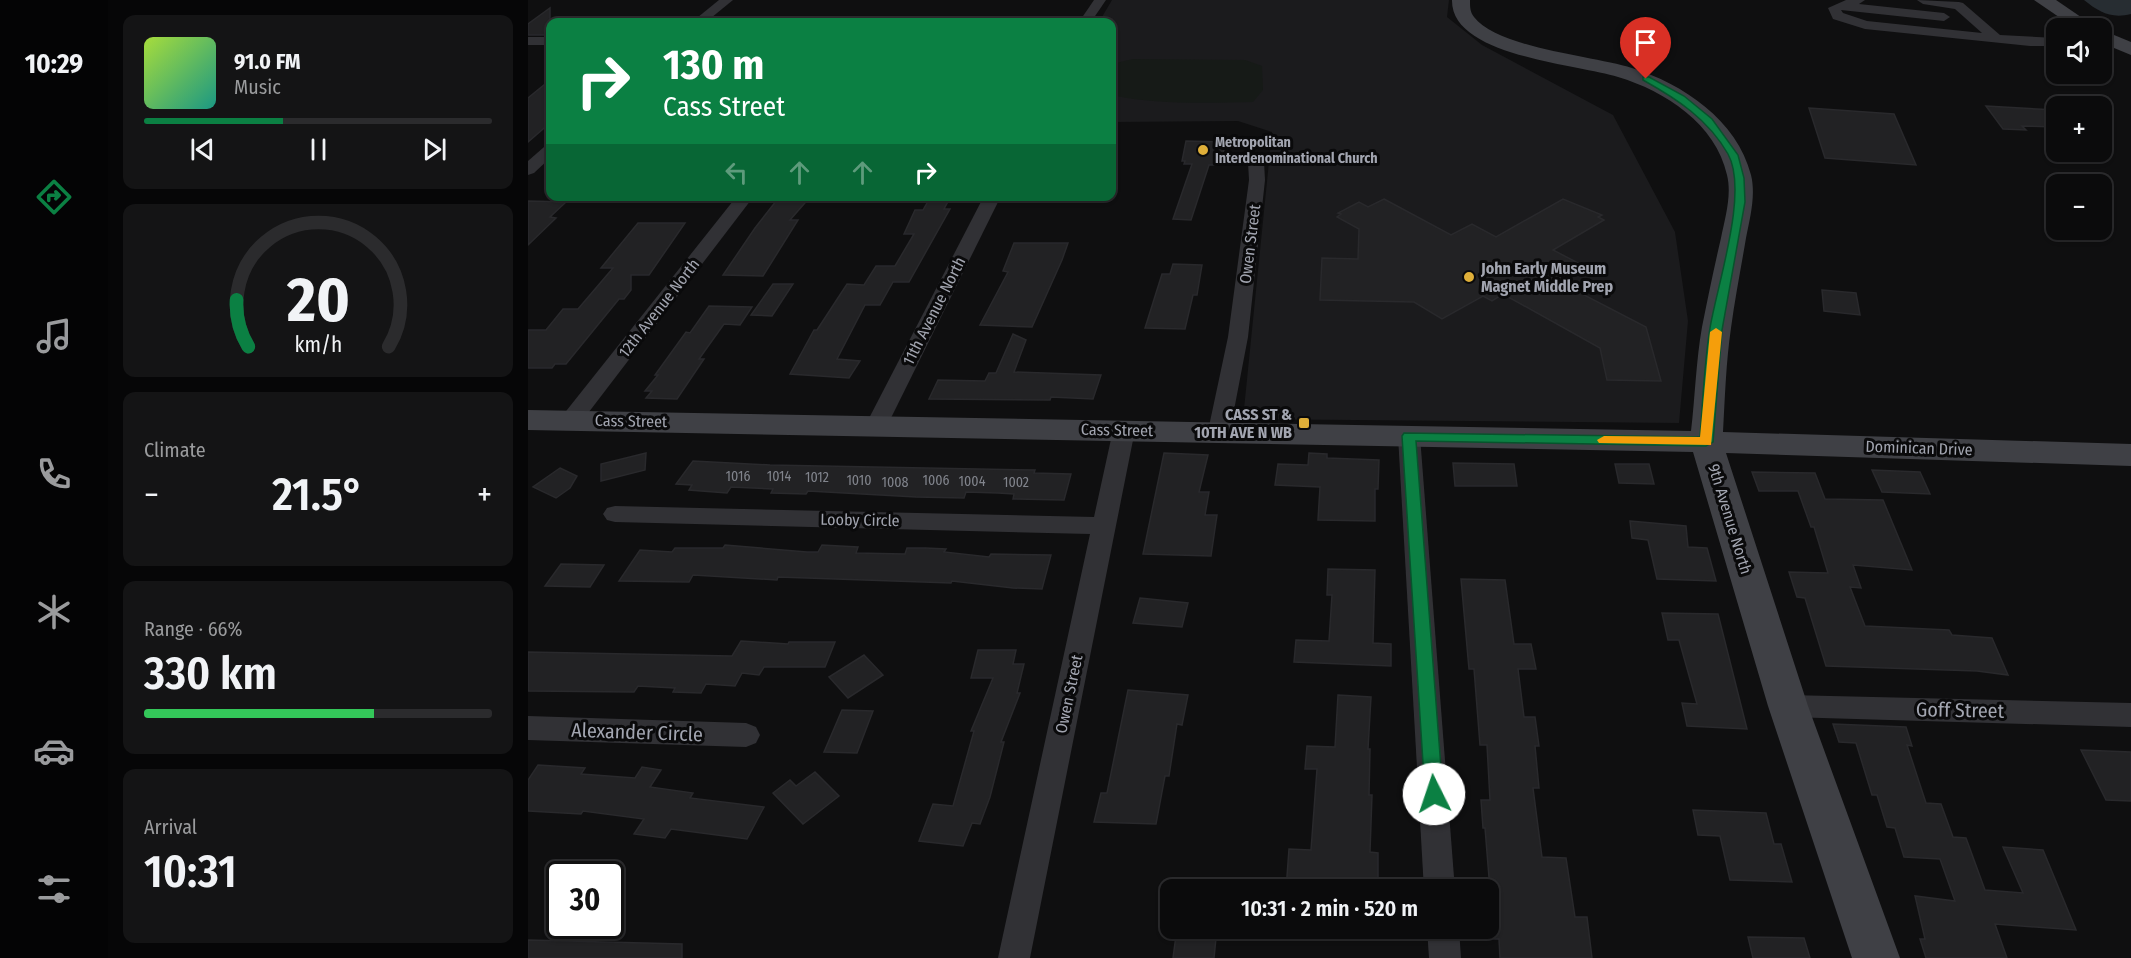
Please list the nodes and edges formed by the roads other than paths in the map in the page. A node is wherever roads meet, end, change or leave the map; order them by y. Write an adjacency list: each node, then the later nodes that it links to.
1 (727, 0): 8 (street)
2 (1100, 0): 9 (street)
3 (1461, 0): 29 (street, 9th Avenue North)
4 (1859, 0): 7 (street)
5 (1923, 0): 11 (street)
6 (2043, 0): 10 (street)
7 (1838, 6): 11 (street); 12 (street)
8 (703, 18)
9 (1089, 18)
10 (2072, 18)
11 (1976, 21): 12 (street)
12 (1996, 38): 15 (street)
13 (528, 41): 14 (street)
14 (546, 41)
15 (2046, 41)
16 (2112, 41): 17 (street)
17 (2131, 49)
18 (546, 154): 20 (street)
19 (1256, 162): 27 (street, Owen Street)
20 (528, 170)
21 (742, 201): 23 (street, 12th Avenue North)
22 (990, 201): 25 (street, 11th Avenue North)
23 (571, 420): 24 (street, Cass Street); 25 (street, Cass Street)
24 (530, 423)
25 (876, 426): 26 (street, Cass Street)
26 (1124, 430): 27 (street, Cass Street); 32 (street, Owen Street)
27 (1219, 431): 28 (street, Cass Street)
28 (1409, 436): 29 (street, Cass Street); 37 (street)
29 (1706, 442): 30 (street, Dominican Drive); 33 (street, 9th Avenue North)
30 (2131, 455)
31 (615, 514): 32 (street, Looby Circle)
32 (1104, 525): 39 (street, Owen Street)
33 (1788, 706): 34 (street, Goff Street); 41 (street, 9th Avenue North)
34 (2131, 715)
35 (528, 728): 36 (street, Alexander Circle)
36 (746, 735)
37 (1439, 879)
38 (1444, 939): 40 (street)
39 (1014, 958)
40 (1445, 958)
41 (1876, 958)

